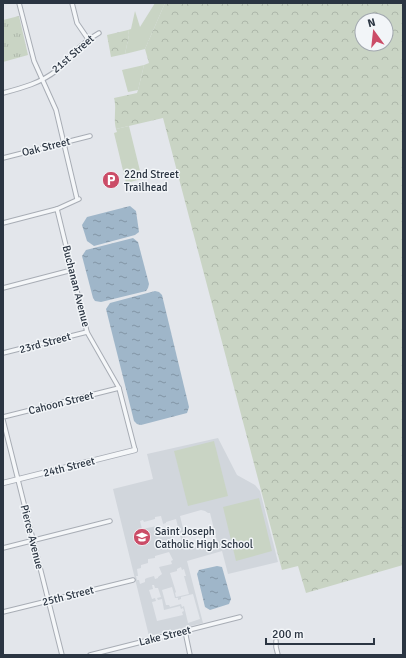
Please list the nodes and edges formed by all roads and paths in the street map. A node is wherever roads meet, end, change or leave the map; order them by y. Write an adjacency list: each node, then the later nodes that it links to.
1 (19, 3): 5 (street)
2 (72, 3): 4 (street)
3 (99, 33): 4 (street, 21st Street)
4 (88, 39): 5 (street, 21st Street)
5 (42, 80): 6 (street, 21st Street); 8 (street)
6 (3, 93)
7 (90, 136): 8 (street, Oak Street)
8 (63, 143): 9 (street, Oak Street); 10 (street)
9 (3, 158)
10 (57, 209): 11 (street); 12 (street, Buchanan Avenue)
11 (3, 224)
12 (72, 270): 13 (street); 14 (street, Buchanan Avenue)
13 (3, 288)
14 (87, 332): 15 (street, 23rd Street); 16 (street, Buchanan Avenue)
15 (3, 353)
16 (120, 388): 17 (street, Cahoon Street); 18 (street, Buchanan Avenue)
17 (3, 418): 19 (street, Pierce Avenue)
18 (135, 450): 19 (street, 24th Street)
19 (18, 479): 20 (street, 24th Street); 22 (street, Pierce Avenue)
20 (3, 483)
21 (110, 521): 22 (street)
22 (33, 540): 23 (street); 25 (street, Pierce Avenue)
23 (3, 548)
24 (133, 580): 25 (street, 25th Street)
25 (48, 601): 26 (street, 25th Street); 30 (street, Pierce Avenue)
26 (3, 612)
27 (240, 617): 28 (street, Lake Street)
28 (184, 631): 31 (street, Lake Street); 32 (street)
29 (276, 641): 33 (street)
30 (62, 655)
31 (90, 655)
32 (190, 655)
33 (278, 655)

